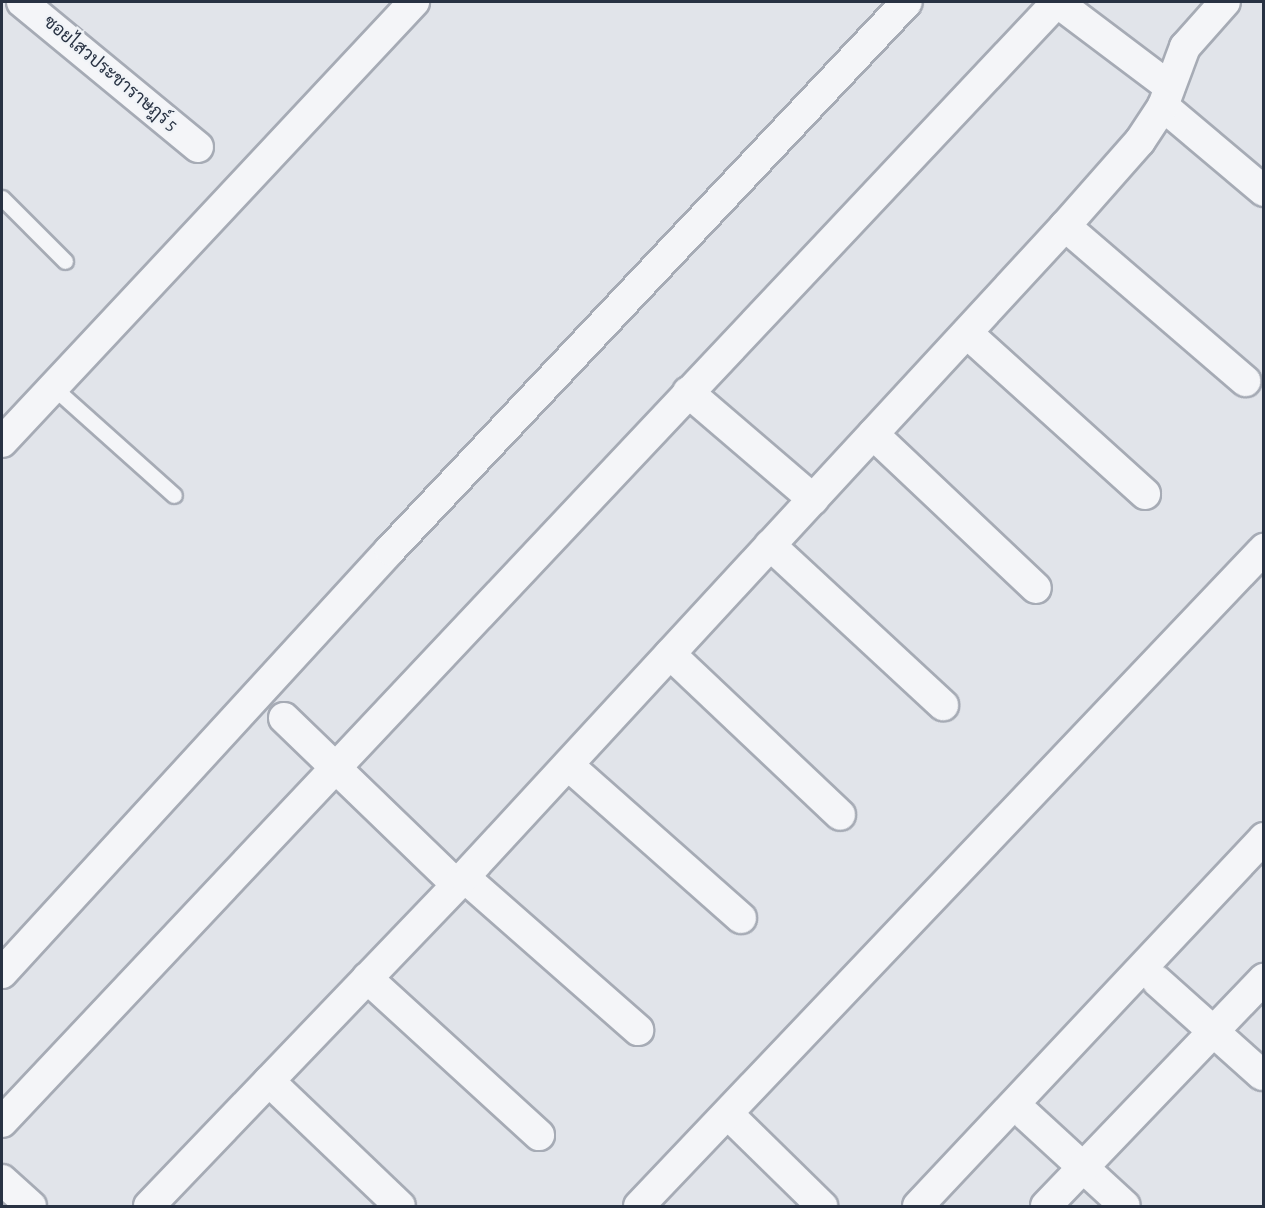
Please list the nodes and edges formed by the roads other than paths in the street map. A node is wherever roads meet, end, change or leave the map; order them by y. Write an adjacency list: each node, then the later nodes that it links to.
1 (22, 2): 7 (street, ซอยไสวประชาราษฎร์ 5)
2 (414, 2): 14 (street)
3 (907, 2): 33 (street)
4 (1057, 2): 6 (street); 15 (street)
5 (1225, 2): 6 (street)
6 (1166, 96): 8 (street); 10 (street)
7 (198, 147)
8 (1263, 190)
9 (2, 198): 11 (lane)
10 (1065, 226): 12 (street); 13 (street)
11 (65, 261)
12 (966, 333): 16 (street); 18 (street)
13 (1245, 381)
14 (53, 387): 17 (street); 19 (lane)
15 (688, 392): 20 (street); 28 (street)
16 (873, 434): 20 (street); 23 (street)
17 (2, 442)
18 (1145, 494)
19 (174, 495)
20 (813, 499): 21 (street)
21 (770, 545): 24 (street); 25 (street)
22 (1263, 549): 41 (street)
23 (1036, 588)
24 (670, 654): 27 (street); 29 (street)
25 (943, 705)
26 (284, 718): 28 (street)
27 (568, 765): 31 (street); 32 (street)
28 (333, 769): 31 (street); 43 (street)
29 (840, 815)
30 (1263, 838): 52 (street)
31 (460, 880): 34 (street); 37 (street)
32 (741, 918)
33 (2, 973)
34 (367, 978): 40 (street); 44 (street)
35 (1263, 979): 38 (street)
36 (1157, 981): 38 (street)
37 (638, 1030)
38 (1214, 1030): 39 (street); 45 (street)
39 (1262, 1075)
40 (269, 1081): 47 (street); 49 (street)
41 (728, 1114): 50 (street); 51 (street)
42 (1026, 1115): 45 (street)
43 (2, 1122)
44 (539, 1135)
45 (1083, 1169): 53 (street); 54 (street)
46 (2, 1180): 48 (street)
47 (166, 1201)
48 (31, 1206)
49 (400, 1206)
50 (639, 1206)
51 (822, 1206)
52 (918, 1206)
53 (1046, 1206)
54 (1125, 1206)

